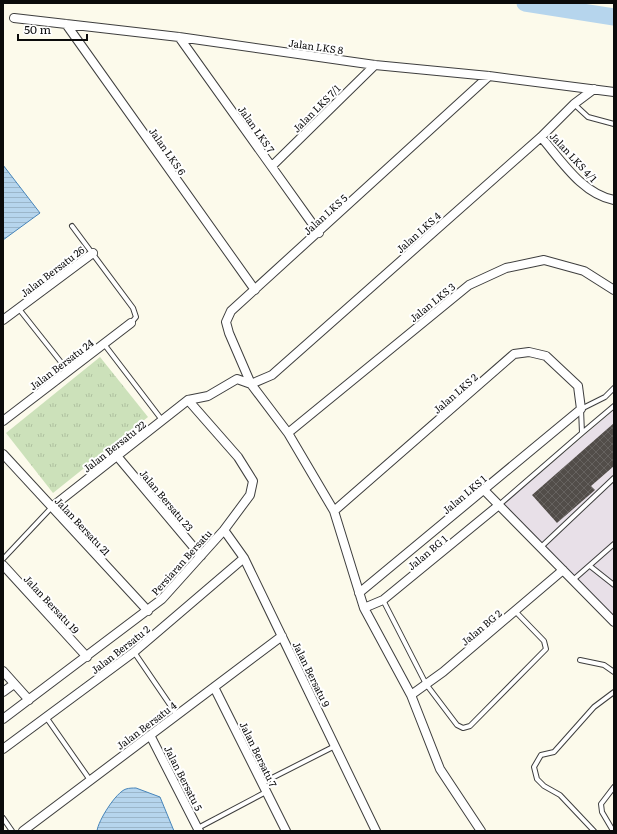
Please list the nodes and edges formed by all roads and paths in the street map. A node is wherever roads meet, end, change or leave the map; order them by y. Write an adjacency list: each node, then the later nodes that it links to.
1 (14, 18): 2 (street, Jalan LKS 8)
2 (66, 24): 3 (street, Jalan LKS 8); 16 (street, Jalan LKS 6)
3 (179, 36): 4 (street, Jalan LKS 8); 11 (street, Jalan LKS 7)
4 (375, 65): 5 (street, Jalan LKS 8); 11 (street, Jalan LKS 7/1)
5 (489, 76): 6 (street, Jalan LKS 8); 14 (street, Jalan LKS 5)
6 (594, 89): 7 (street, Jalan LKS 8); 8 (street, Jalan LKS 4)
7 (614, 92)
8 (574, 104): 9 (lane); 10 (street, Jalan LKS 4)
9 (614, 124)
10 (541, 137): 12 (street, Jalan LKS 4/1); 23 (street, Jalan LKS 4)
11 (272, 166): 14 (street, Jalan LKS 7)
12 (614, 200)
13 (72, 226): 15 (lane)
14 (319, 233): 16 (street, Jalan LKS 5)
15 (93, 253): 18 (street, Jalan Bersatu 26); 20 (lane)
16 (255, 290): 23 (street, Jalan LKS 5)
17 (614, 290): 30 (street, Jalan LKS 3)
18 (18, 308): 19 (street, Jalan Bersatu 26); 22 (lane)
19 (3, 320)
20 (131, 323): 21 (street, Jalan Bersatu 24)
21 (104, 344): 22 (street, Jalan Bersatu 24); 28 (lane)
22 (68, 371): 29 (street, Jalan Bersatu 24)
23 (251, 384): 25 (street); 30 (street, Jalan LKS 5)
24 (614, 388): 27 (lane)
25 (188, 400): 28 (street, Jalan Bersatu 22); 39 (street, Persiaran Bersatu)
26 (614, 406): 31 (lane)
27 (581, 409): 31 (lane); 35 (street, Jalan LKS 1); 38 (street, Jalan LKS 2)
28 (162, 420): 33 (street, Jalan Bersatu 22)
29 (3, 421)
30 (288, 433): 38 (street, Jalan LKS 5)
31 (582, 433): 36 (lane)
32 (3, 454): 37 (street, Jalan Bersatu 21)
33 (117, 456): 37 (street, Jalan Bersatu 22); 42 (street, Jalan Bersatu 23)
34 (614, 478): 41 (lane)
35 (484, 490): 36 (street); 50 (street, Jalan LKS 1)
36 (499, 505): 41 (street); 51 (street, Jalan BG 1)
37 (52, 508): 44 (lane); 53 (street, Jalan Bersatu 21)
38 (334, 511): 50 (street, Jalan LKS 5)
39 (224, 530): 42 (street, Persiaran Bersatu); 43 (street, Jalan Bersatu 9)
40 (614, 544): 46 (lane)
41 (540, 548): 47 (street)
42 (201, 556): 53 (street, Persiaran Bersatu)
43 (244, 558): 56 (street, Jalan Bersatu 9); 57 (street, Jalan Bersatu 2)
44 (3, 559)
45 (3, 565): 58 (street, Jalan Bersatu 19)
46 (590, 566): 48 (lane); 49 (lane)
47 (563, 570): 48 (street); 54 (street, Jalan BG 2)
48 (573, 581): 55 (street)
49 (614, 585)
50 (359, 593): 52 (street, Jalan LKS 5)
51 (383, 600): 52 (street, Jalan BG 1); 63 (lane)
52 (364, 608): 67 (street, Jalan LKS 5)
53 (148, 611): 58 (street, Persiaran Bersatu)
54 (515, 612): 63 (street, Jalan BG 2); 63 (lane)
55 (614, 622)
56 (282, 636): 64 (street, Jalan Bersatu 4); 73 (street, Jalan Bersatu 9)
57 (134, 652): 69 (lane); 70 (street, Jalan Bersatu 2)
58 (87, 657): 68 (street, Persiaran Bersatu)
59 (580, 660): 61 (lane)
60 (3, 671): 62 (street)
61 (614, 672)
62 (14, 684): 65 (street); 68 (street)
63 (426, 684): 67 (street, Jalan BG 2)
64 (214, 686): 69 (street, Jalan Bersatu 4); 76 (street, Jalan Bersatu 7)
65 (3, 692)
66 (614, 692): 87 (lane)
67 (411, 695): 86 (street, Jalan LKS 5)
68 (29, 700): 71 (street, Persiaran Bersatu)
69 (177, 715): 72 (street, Jalan Bersatu 4)
70 (46, 717): 74 (street, Jalan Bersatu 2); 75 (lane)
71 (3, 719)
72 (150, 735): 75 (street, Jalan Bersatu 4); 80 (street, Jalan Bersatu 5)
73 (335, 746): 76 (lane); 82 (street, Jalan Bersatu 9)
74 (3, 749)
75 (90, 780): 84 (street, Jalan Bersatu 4)
76 (262, 783): 78 (street, Jalan Bersatu 7)
77 (614, 787): 81 (lane)
78 (266, 792): 80 (lane); 85 (street, Jalan Bersatu 7)
79 (3, 818): 83 (lane)
80 (198, 829)
81 (612, 829)
82 (375, 830)
83 (12, 831)
84 (23, 831)
85 (286, 831)
86 (481, 831)
87 (594, 831)

